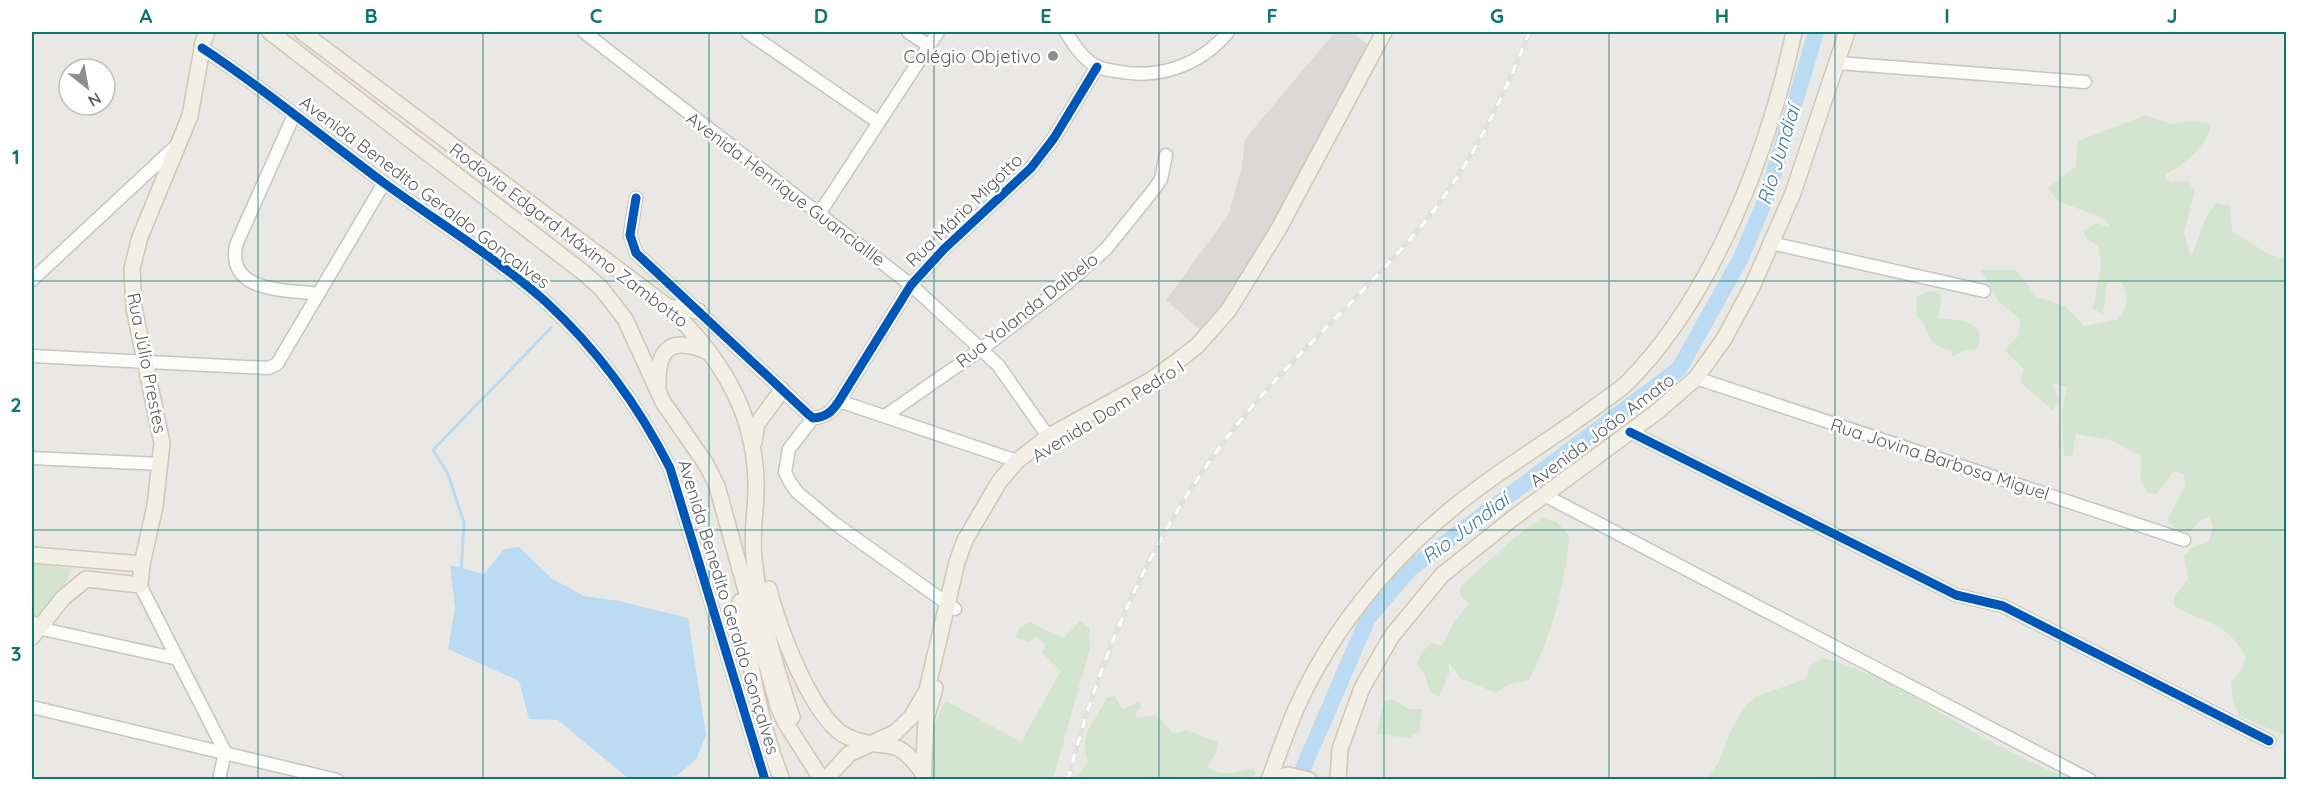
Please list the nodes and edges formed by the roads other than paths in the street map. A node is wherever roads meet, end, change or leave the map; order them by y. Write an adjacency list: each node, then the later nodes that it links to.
1 (270, 32): 38 (main road, Rodovia Edgard Máximo Zambotto)
2 (302, 32): 30 (main road, Rodovia Edgard Máximo Zambotto)
3 (584, 32): 24 (street, Avenida Henrique Guanciallle)
4 (747, 32): 19 (street)
5 (908, 32): 14 (street)
6 (938, 32): 14 (street)
7 (1066, 32): 16 (street)
8 (1228, 32): 16 (street)
9 (1383, 32): 43 (main road, Avenida Dom Pedro I)
10 (1391, 32): 43 (main road, Avenida Dom Pedro I)
11 (1794, 32): 69 (main road, Avenida João Amato)
12 (1846, 32): 15 (main road, Avenida João Amato)
13 (203, 38): 18 (street, Avenida Benedito Geraldo Gonçalves); 20 (main road, Rua Júlio Prestes)
14 (929, 46): 19 (street)
15 (1838, 63): 17 (street); 25 (main road, Avenida João Amato)
16 (1098, 67): 27 (street, Rua Mário Migotto)
17 (2085, 82)
18 (294, 115): 22 (street, Avenida Benedito Geraldo Gonçalves); 29 (street)
19 (878, 122): 24 (street)
20 (179, 143): 26 (street); 35 (main road, Rua Júlio Prestes)
21 (1166, 155): 32 (street, Rua Yolanda Dalbelo)
22 (384, 183): 29 (street); 72 (street, Avenida Benedito Geraldo Gonçalves)
23 (636, 198): 31 (street)
24 (819, 214): 27 (street, Avenida Henrique Guanciallle)
25 (1771, 243): 28 (street); 36 (main road, Avenida João Amato)
26 (32, 280)
27 (912, 285): 32 (street, Avenida Henrique Guanciallle); 39 (street, Rua Mário Migotto)
28 (1984, 291)
29 (318, 294): 35 (street)
30 (668, 307): 31 (main road); 33 (main road, Rodovia Edgard Máximo Zambotto)
31 (698, 311): 37 (street)
32 (982, 348): 40 (street, Rua Yolanda Dalbelo); 43 (street, Avenida Henrique Guanciallle)
33 (712, 353): 38 (main road); 44 (main road, Rodovia Edgard Máximo Zambotto)
34 (32, 356): 35 (street)
35 (147, 363): 47 (main road, Rua Júlio Prestes)
36 (1695, 378): 42 (main road, Avenida João Amato); 50 (street, Rua Jovina Barbosa Miguel)
37 (782, 390): 41 (street); 44 (main road)
38 (659, 392): 53 (main road, Rodovia Edgard Máximo Zambotto)
39 (840, 401): 40 (street); 41 (street)
40 (885, 416): 46 (street)
41 (813, 418): 57 (street)
42 (1630, 432): 48 (main road, Avenida João Amato); 63 (street)
43 (1051, 439): 46 (main road, Avenida Dom Pedro I); 57 (main road, Avenida Dom Pedro I)
44 (753, 451): 49 (main road, Rodovia Edgard Máximo Zambotto)
45 (32, 458): 47 (street)
46 (1017, 461): 57 (main road, Avenida Dom Pedro I)
47 (160, 464): 54 (main road, Rua Júlio Prestes)
48 (1544, 495): 68 (street); 76 (main road, Avenida João Amato)
49 (755, 498): 62 (main road, Rodovia Edgard Máximo Zambotto); 64 (main road)
50 (2184, 540)
51 (32, 555): 52 (main road)
52 (80, 559): 54 (main road); 56 (main road)
53 (736, 560): 62 (main road, Rodovia Edgard Máximo Zambotto); 73 (main road)
54 (142, 564): 55 (main road, Rua Júlio Prestes)
55 (140, 585): 56 (main road); 60 (street)
56 (63, 598): 58 (main road)
57 (951, 607): 59 (main road, Avenida Dom Pedro I)
58 (34, 629): 60 (street)
59 (942, 647): 64 (main road); 67 (main road)
60 (178, 659): 65 (street)
61 (32, 707): 65 (street)
62 (796, 739): 74 (main road, Rodovia Edgard Máximo Zambotto)
63 (2270, 741)
64 (870, 743): 67 (main road); 74 (main road)
65 (225, 753): 66 (street); 70 (street)
66 (304, 776): 71 (street)
67 (923, 776)
68 (2085, 777)
69 (1269, 779): 75 (main road)
70 (219, 780)
71 (337, 780)
72 (765, 780)
73 (783, 780)
74 (824, 780)
75 (1309, 780)
76 (1338, 780)

